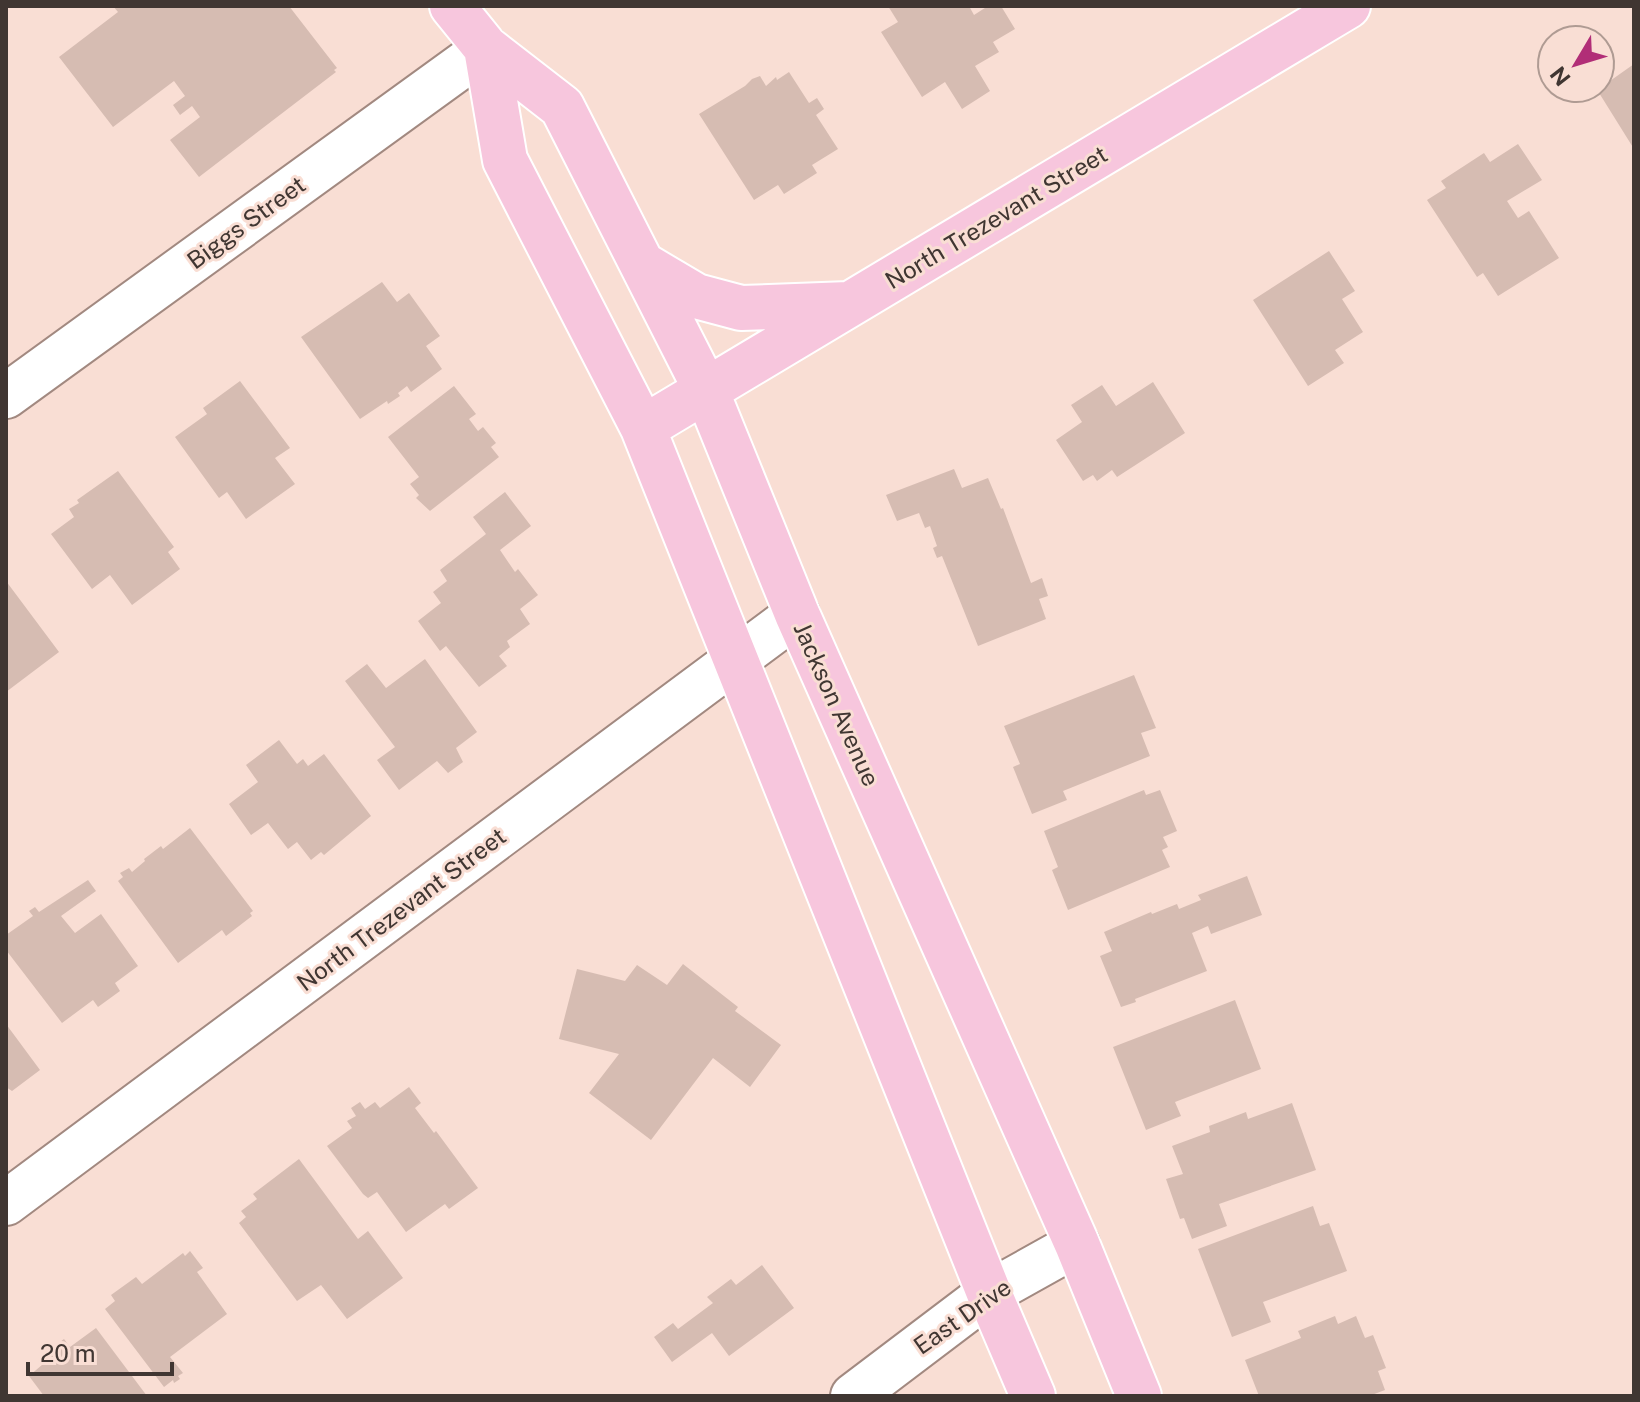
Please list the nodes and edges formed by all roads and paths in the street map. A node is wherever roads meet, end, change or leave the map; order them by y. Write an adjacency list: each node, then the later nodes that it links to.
1 (452, 6): 3 (main road, Jackson Avenue)
2 (1348, 6): 5 (main road, North Trezevant Street)
3 (486, 48): 4 (main road, Jackson Avenue); 7 (street, Biggs Street); 8 (main road, Jackson Avenue)
4 (642, 264): 5 (main road); 6 (main road, Jackson Avenue)
5 (851, 304): 6 (main road, North Trezevant Street)
6 (706, 390): 8 (main road, North Trezevant Street); 9 (main road, Jackson Avenue)
7 (6, 396)
8 (643, 428): 10 (main road, Jackson Avenue)
9 (797, 614): 10 (street, North Trezevant Street); 12 (main road, Jackson Avenue)
10 (735, 660): 11 (street, North Trezevant Street); 13 (main road, Jackson Avenue)
11 (6, 1203)
12 (1077, 1244): 13 (street, East Drive); 16 (main road, Jackson Avenue)
13 (989, 1293): 14 (street, East Drive); 15 (main road, Jackson Avenue)
14 (853, 1396)
15 (1033, 1396)
16 (1139, 1396)

